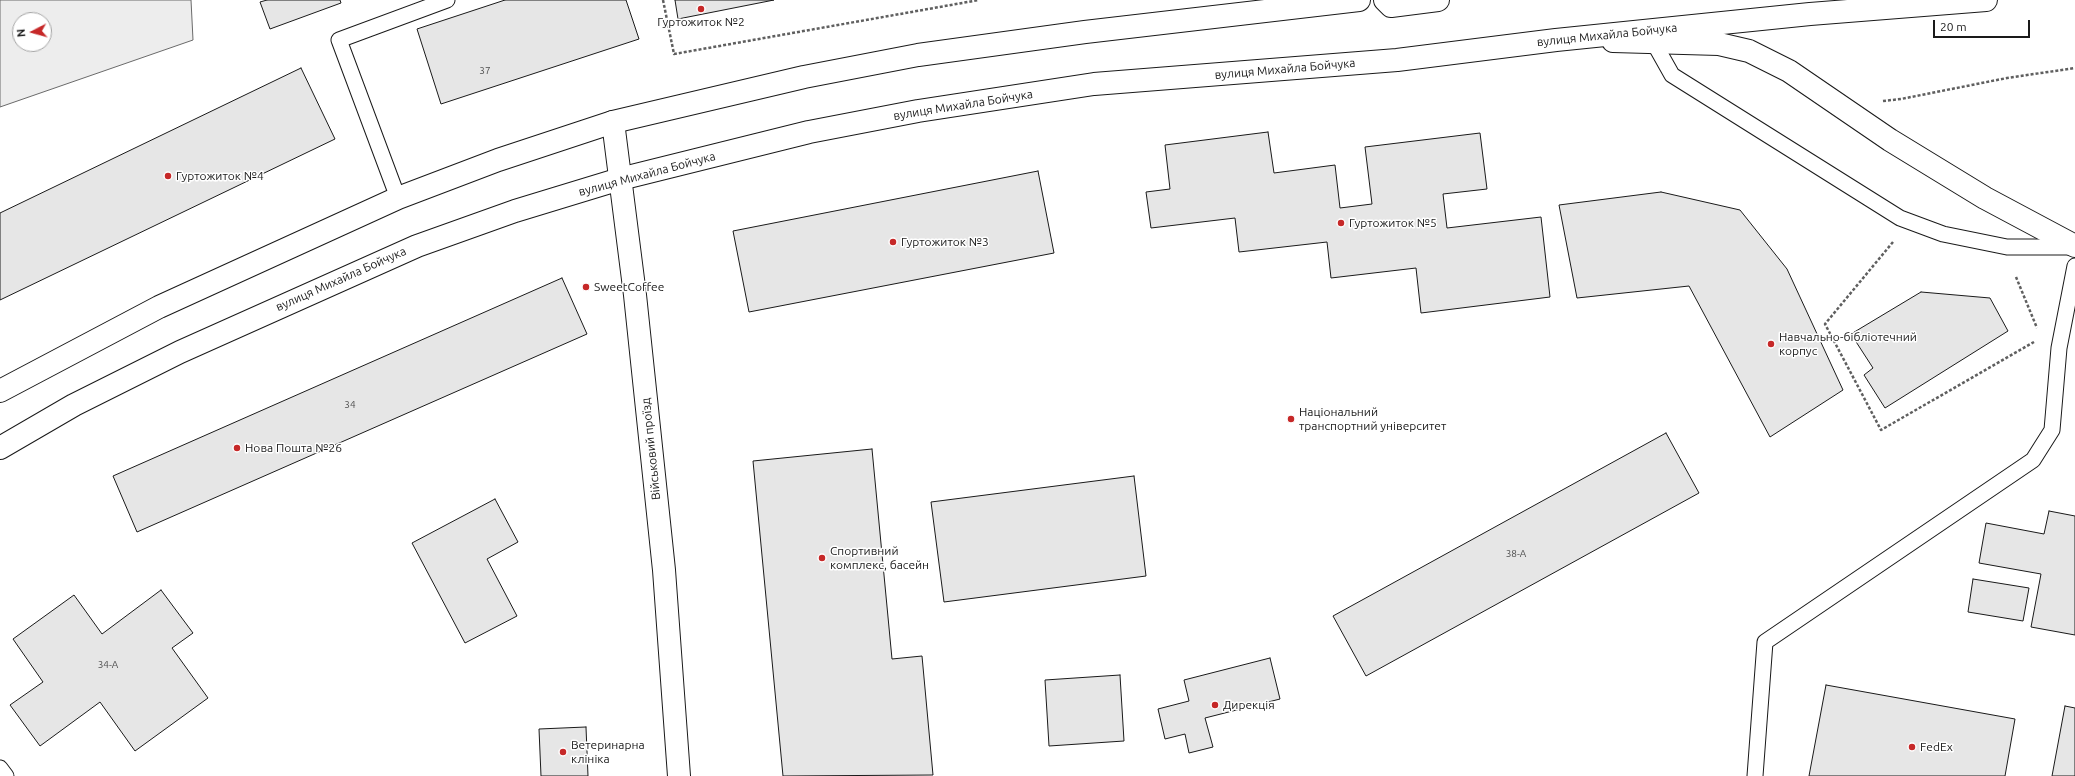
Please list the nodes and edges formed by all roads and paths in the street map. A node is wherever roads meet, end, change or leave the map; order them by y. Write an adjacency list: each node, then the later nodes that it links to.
1 (447, 0): 14 (lane)
2 (663, 0): 3 (path)
3 (979, 0)
4 (1359, 0): 12 (main road)
5 (1385, 0): 6 (main road)
6 (1438, 0)
7 (1986, 0): 8 (main road, вулиця Михайла Бойчука)
8 (1556, 40): 9 (main road); 13 (main road, вулиця Михайла Бойчука)
9 (1654, 42): 11 (main road); 16 (lane)
10 (2075, 68): 11 (path)
11 (1839, 106): 16 (main road)
12 (612, 122): 13 (main road, Військовий проїзд); 14 (main road)
13 (620, 179): 22 (main road, вулиця Михайла Бойчука); 25 (main road, Військовий проїзд)
14 (398, 198): 21 (main road)
15 (1894, 242): 20 (path)
16 (2075, 246)
17 (2075, 266): 26 (lane)
18 (2016, 277): 19 (path)
19 (2038, 332)
20 (2041, 339)
21 (0, 391)
22 (0, 448)
23 (0, 768): 24 (lane)
24 (6, 776)
25 (679, 776)
26 (1755, 776)

